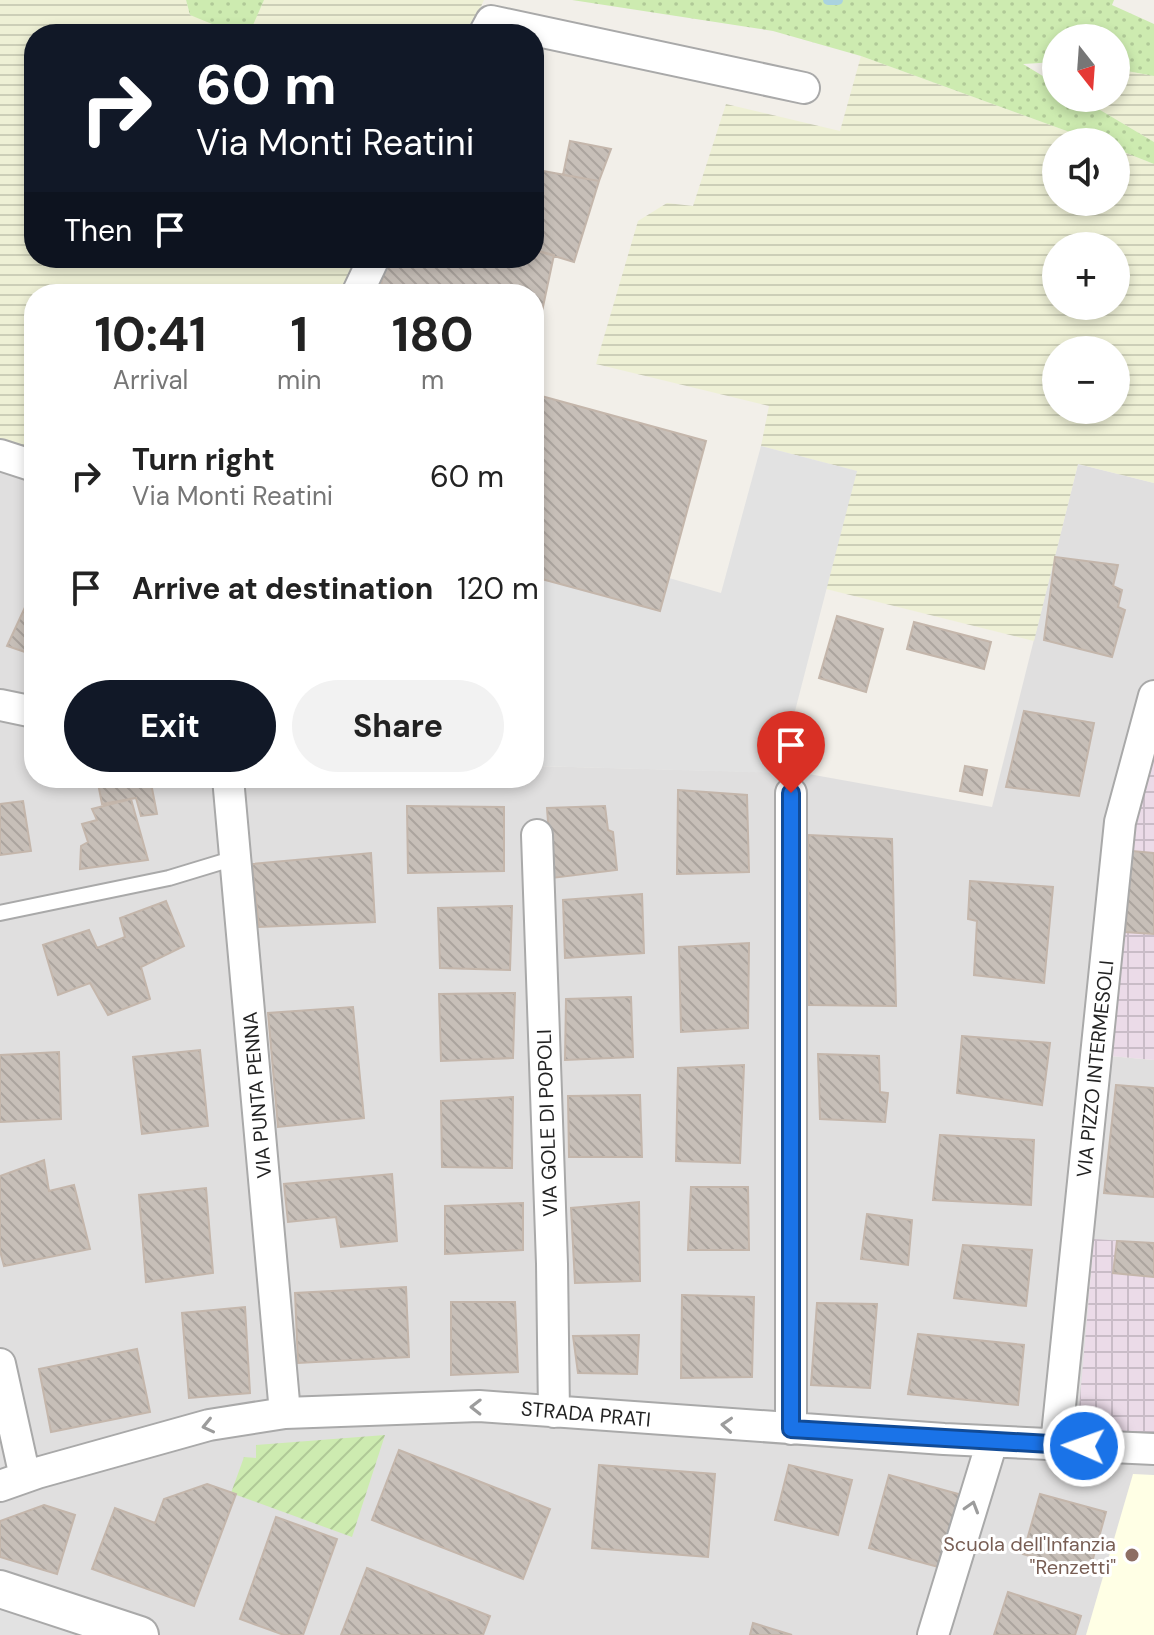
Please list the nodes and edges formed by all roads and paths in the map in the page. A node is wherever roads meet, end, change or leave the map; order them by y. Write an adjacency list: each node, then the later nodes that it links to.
1 (544, 32): 2 (street)
2 (804, 88)
3 (0, 455): 4 (street)
4 (24, 463)
5 (1154, 696): 18 (street, VIA PIZZO INTERMESOLI)
6 (0, 705): 7 (street)
7 (24, 710)
8 (229, 788): 11 (street, VIA PUNTA PENNA)
9 (791, 793): 16 (street)
10 (537, 835): 14 (street, VIA GOLE DI POPOLI)
11 (235, 858): 12 (lane); 15 (street, VIA PUNTA PENNA)
12 (0, 913)
13 (0, 1364): 20 (street, STRADA PRATI)
14 (554, 1412): 15 (street, STRADA PRATI, one-way to 15); 16 (street, STRADA PRATI, one-way to 14)
15 (285, 1413): 20 (street, STRADA PRATI, one-way to 20)
16 (791, 1429): 17 (street, STRADA PRATI)
17 (992, 1442): 18 (street, STRADA PRATI); 24 (street, one-way to 17)
18 (1056, 1445): 19 (street, STRADA PRATI)
19 (1154, 1449)
20 (13, 1482)
21 (0, 1589): 22 (street)
22 (86, 1626): 23 (street)
23 (140, 1635)
24 (933, 1635)

